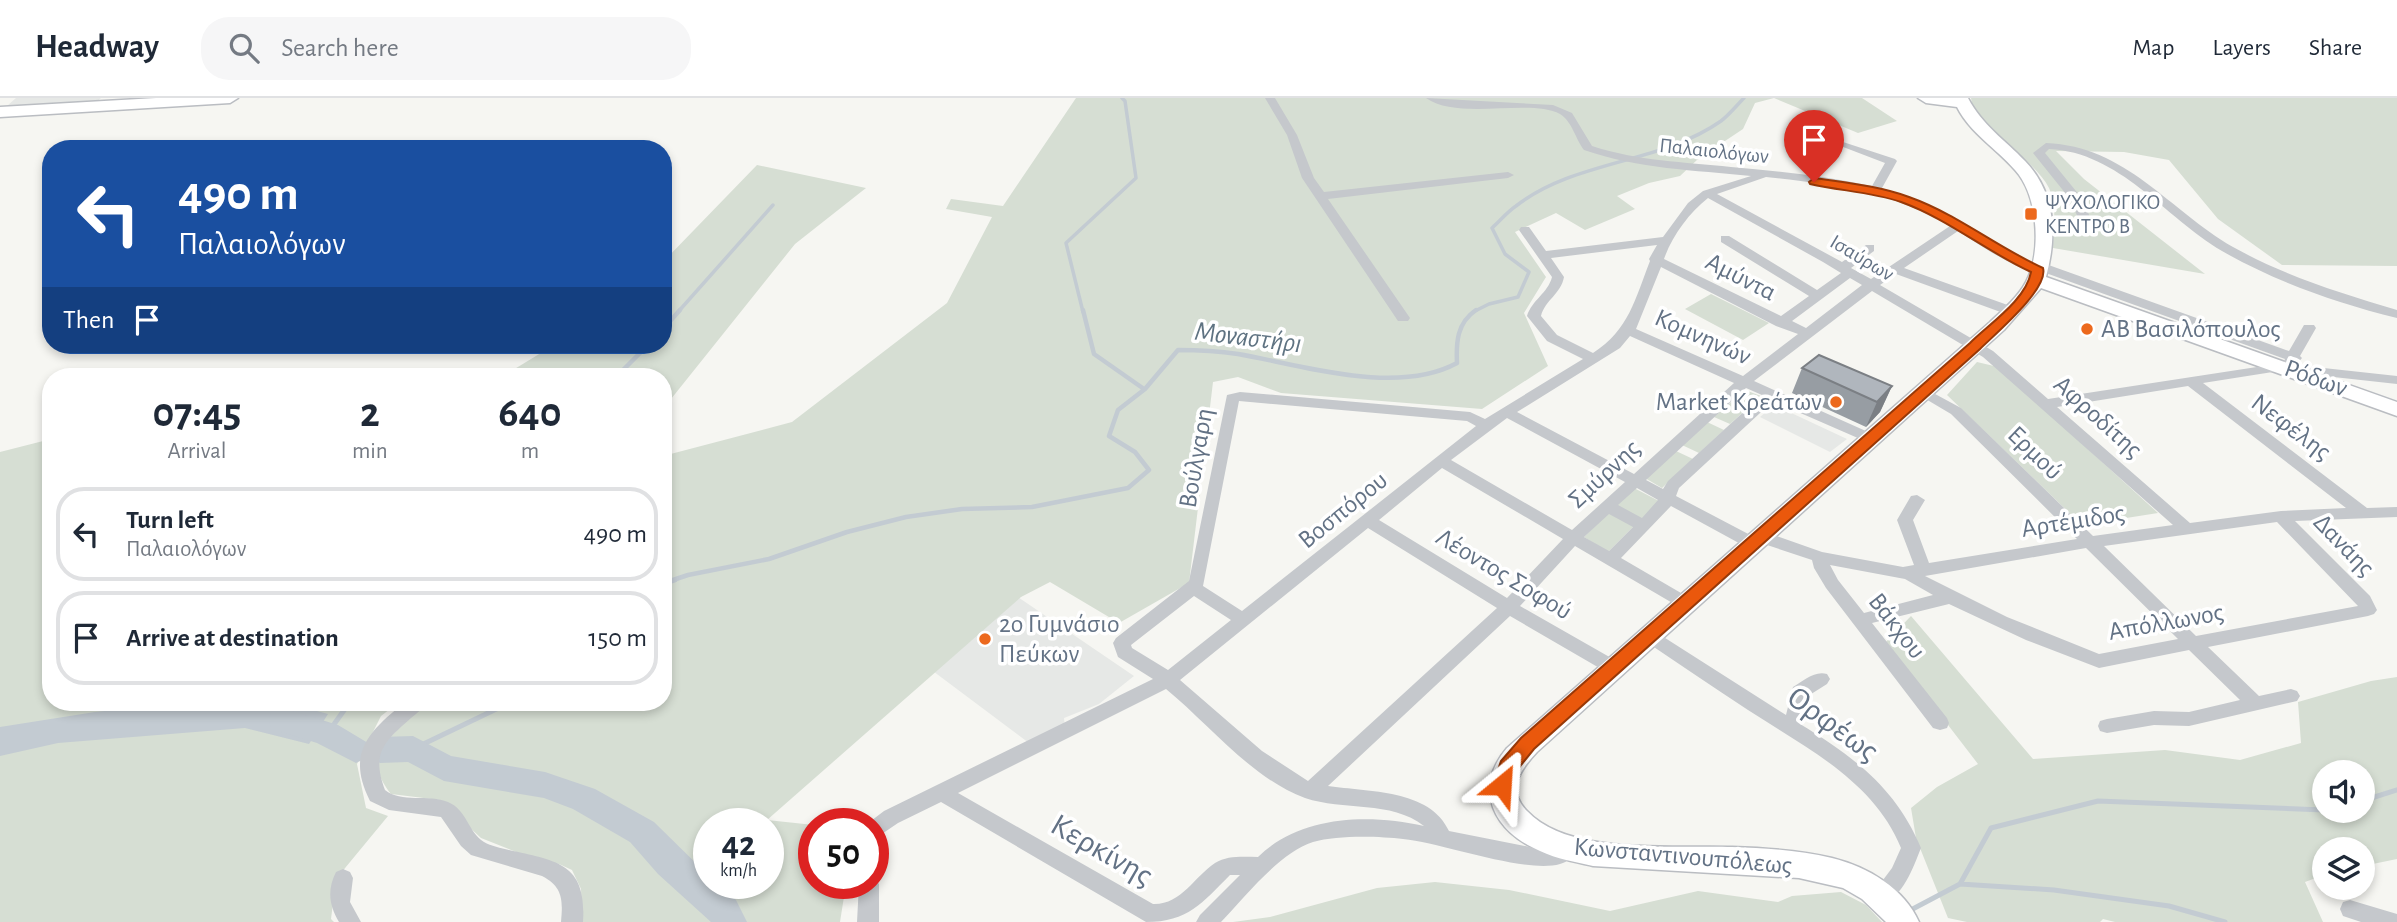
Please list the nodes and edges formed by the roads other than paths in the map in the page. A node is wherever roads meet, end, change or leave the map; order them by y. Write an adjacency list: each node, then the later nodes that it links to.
1 (230, 98): 6 (main road)
2 (1270, 98): 12 (street)
3 (1431, 98): 8 (street, Παλαιολόγων)
4 (1926, 98): 5 (main road)
5 (1961, 100): 14 (main road)
6 (0, 112)
7 (1843, 145): 10 (street)
8 (1762, 174): 10 (street, Παλαιολόγων); 11 (street)
9 (1508, 175): 12 (street)
10 (1875, 191): 13 (street, Παλαιολόγων)
11 (1707, 194): 17 (street); 22 (street, Ισαύρων)
12 (1323, 196): 28 (street)
13 (1959, 225): 21 (street, Σμύρνης); 23 (street, Παλαιολόγων)
14 (2043, 225): 23 (main road); 27 (street)
15 (1525, 230): 19 (street)
16 (1725, 239): 25 (street)
17 (1667, 240): 19 (street); 20 (street)
18 (1870, 248): 22 (street)
19 (1544, 255): 34 (street)
20 (1655, 259): 29 (street, Αμύντα); 31 (street)
21 (1895, 269): 24 (street, Σμύρνης); 26 (street, Ισαύρων)
22 (1846, 270): 24 (street, Ισαύρων); 25 (street)
23 (2038, 272): 26 (main road, Κωνσταντινουπόλεως); 35 (main road, Ρόδων)
24 (1871, 285): 32 (street, Σμύρνης); 33 (street, Ισαύρων)
25 (1818, 296): 29 (street)
26 (2011, 311): 33 (main road, Κωνσταντινουπόλεως)
27 (2397, 314)
28 (1403, 318)
29 (1781, 323): 32 (street, Αμύντα)
30 (2309, 328): 35 (street)
31 (1629, 331): 34 (street, Βοσπόρου); 38 (street, Κομνηνών)
32 (1807, 334): 38 (street, Σμύρνης)
33 (1975, 346): 39 (main road, Κωνσταντινουπόλεως); 41 (street, Αφροδίτης)
34 (1593, 358): 43 (street, Βοσπόρου)
35 (2290, 362): 36 (street); 37 (street); 42 (main road, Ρόδων)
36 (2190, 380): 41 (street); 56 (street, Νεφέλης)
37 (2397, 380)
38 (1744, 382): 40 (street, Κομνηνών); 44 (street, Σμύρνης)
39 (1924, 392): 47 (main road, Κωνσταντινουπόλεως); 63 (street, Ερμού)
40 (1772, 394): 46 (street); 47 (street, Κομνηνών)
41 (2046, 404): 60 (street, Αφροδίτης)
42 (2397, 409)
43 (1506, 412): 45 (street, Βοσπόρου); 51 (street, Αρτέμιδος)
44 (1704, 417): 46 (street); 48 (street, Σμύρνης)
45 (1486, 425): 50 (street, Βοσπόρου); 67 (street, Βούλγαρη)
46 (1733, 430): 49 (street)
47 (1872, 439): 62 (main road, Κωνσταντινουπόλεως)
48 (1674, 445): 49 (street); 51 (street, Σμύρνης)
49 (1702, 459): 52 (street)
50 (1441, 461): 58 (street, Βοσπόρου); 61 (street)
51 (1635, 480): 52 (street, Αρτέμιδος); 54 (street, Σμύρνης)
52 (1668, 498): 59 (street); 62 (street, Αρτέμιδος)
53 (1917, 500): 66 (street)
54 (1607, 506): 59 (street); 61 (street, Σμύρνης)
55 (2397, 512): 56 (street, Αρτέμιδος)
56 (2363, 513): 57 (street, Αρτέμιδος)
57 (2281, 516): 60 (street, Αρτέμιδος); 71 (street, Δανάης)
58 (1369, 521): 70 (street, Λέοντος Σοφού); 72 (street, Βοσπόρου)
59 (1644, 526): 65 (street)
60 (2186, 528): 63 (street, Αρτέμιδος)
61 (1575, 539): 65 (street); 70 (street, Σμύρνης)
62 (1758, 540): 64 (street, Αρτέμιδος); 69 (main road, Κωνσταντινουπόλεως)
63 (2091, 542): 66 (street, Αρτέμιδος); 75 (street, Ερμού)
64 (1820, 557): 66 (street, Αρτέμιδος); 73 (street, Βάκχου)
65 (1610, 560): 69 (street)
66 (1916, 571): 68 (street, Απόλλωνος)
67 (1193, 588): 72 (street); 78 (street)
68 (1951, 597): 73 (street); 75 (street, Απόλλωνος)
69 (1687, 604): 74 (main road, Κωνσταντινουπόλεως)
70 (1509, 607): 76 (street, Λέοντος Σοφού); 85 (street, Σμύρνης)
71 (2368, 610): 75 (street, Απόλλωνος)
72 (1243, 620): 78 (street, Βοσπόρου)
73 (1860, 620): 82 (street, Βάκχου)
74 (1651, 636): 76 (main road, Κωνσταντινουπόλεως); 84 (street, Ορφέως)
75 (2193, 643): 80 (street, Ερμού)
76 (1614, 668): 89 (main road, Κωνσταντινουπόλεως)
77 (1822, 679): 84 (street)
78 (1168, 680): 85 (street); 86 (street, Βοσπόρου)
79 (2291, 696): 80 (street)
80 (2256, 705): 83 (street)
81 (408, 711): 96 (street)
82 (1940, 723)
83 (2107, 726)
84 (1788, 727): 93 (street, Ορφέως)
85 (1310, 791): 88 (street)
86 (944, 795): 87 (street, Βοσπόρου); 90 (street, Κερκίνης)
87 (889, 819)
88 (1441, 837): 89 (street); 90 (street)
89 (1569, 847): 93 (main road, Κωνσταντινουπόλεως)
90 (1262, 866): 98 (street)
91 (343, 878): 95 (street)
92 (869, 899): 97 (street)
93 (1893, 908)
94 (2350, 909): 99 (street)
95 (350, 922)
96 (572, 922)
97 (868, 922)
98 (1207, 922)
99 (2393, 922)

